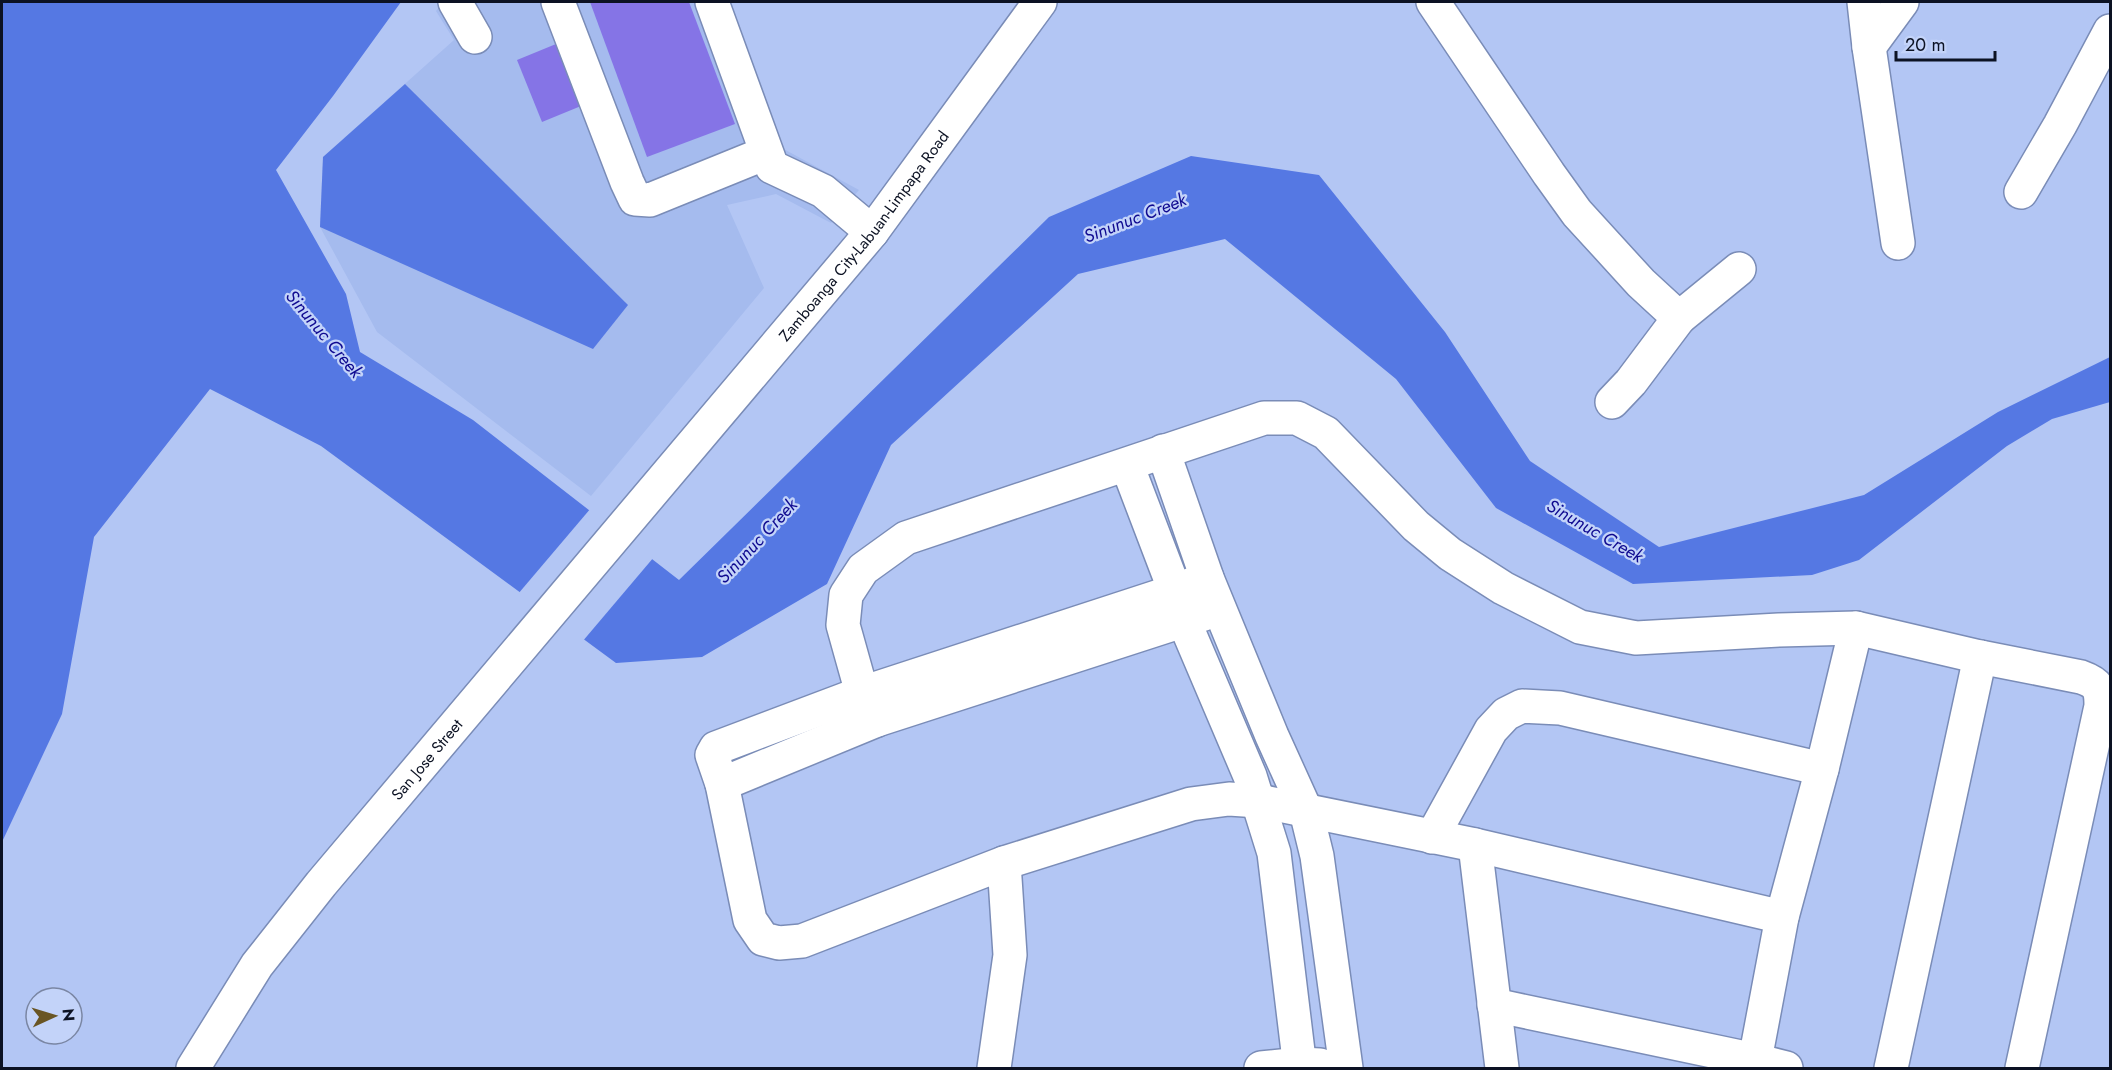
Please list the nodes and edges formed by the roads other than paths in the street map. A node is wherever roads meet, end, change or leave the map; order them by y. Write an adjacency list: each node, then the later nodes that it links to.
1 (455, 2): 9 (street)
2 (558, 2): 11 (street)
3 (712, 2): 11 (street)
4 (1040, 2): 13 (street, Zamboanga City-Labuan-Limpapa Road)
5 (1433, 2): 16 (street)
6 (1864, 2): 10 (street)
7 (1902, 2): 10 (street)
8 (2110, 31): 12 (street)
9 (475, 37)
10 (1869, 47): 14 (street)
11 (766, 153): 13 (street)
12 (2020, 192)
13 (872, 232): 19 (street, Zamboanga City-Labuan-Limpapa Road)
14 (1898, 243)
15 (1739, 269): 16 (street)
16 (1679, 318): 17 (street)
17 (1612, 402)
18 (1163, 451): 20 (street); 21 (street); 24 (street)
19 (677, 462): 38 (street, San Jose Street)
20 (1127, 465): 22 (street); 26 (street)
21 (1207, 579): 22 (street); 23 (street)
22 (1179, 606): 23 (street); 26 (street); 28 (street)
23 (1220, 609): 29 (street)
24 (1856, 628): 25 (street); 27 (street)
25 (1980, 657): 43 (street); 44 (street)
26 (870, 706): 32 (street)
27 (1822, 769): 30 (street); 33 (street)
28 (1260, 801): 29 (street); 32 (street); 36 (street)
29 (1306, 811): 30 (street); 37 (street)
30 (1432, 837): 31 (street)
31 (1475, 844): 33 (street); 34 (street)
32 (1004, 863): 39 (street)
33 (1782, 917): 35 (street)
34 (1494, 1005): 35 (street); 41 (street)
35 (1755, 1060): 42 (street)
36 (1300, 1066): 37 (street); 40 (street)
37 (1346, 1067)
38 (193, 1068)
39 (994, 1068)
40 (1261, 1068)
41 (1502, 1068)
42 (1786, 1068)
43 (1891, 1068)
44 (2022, 1068)

